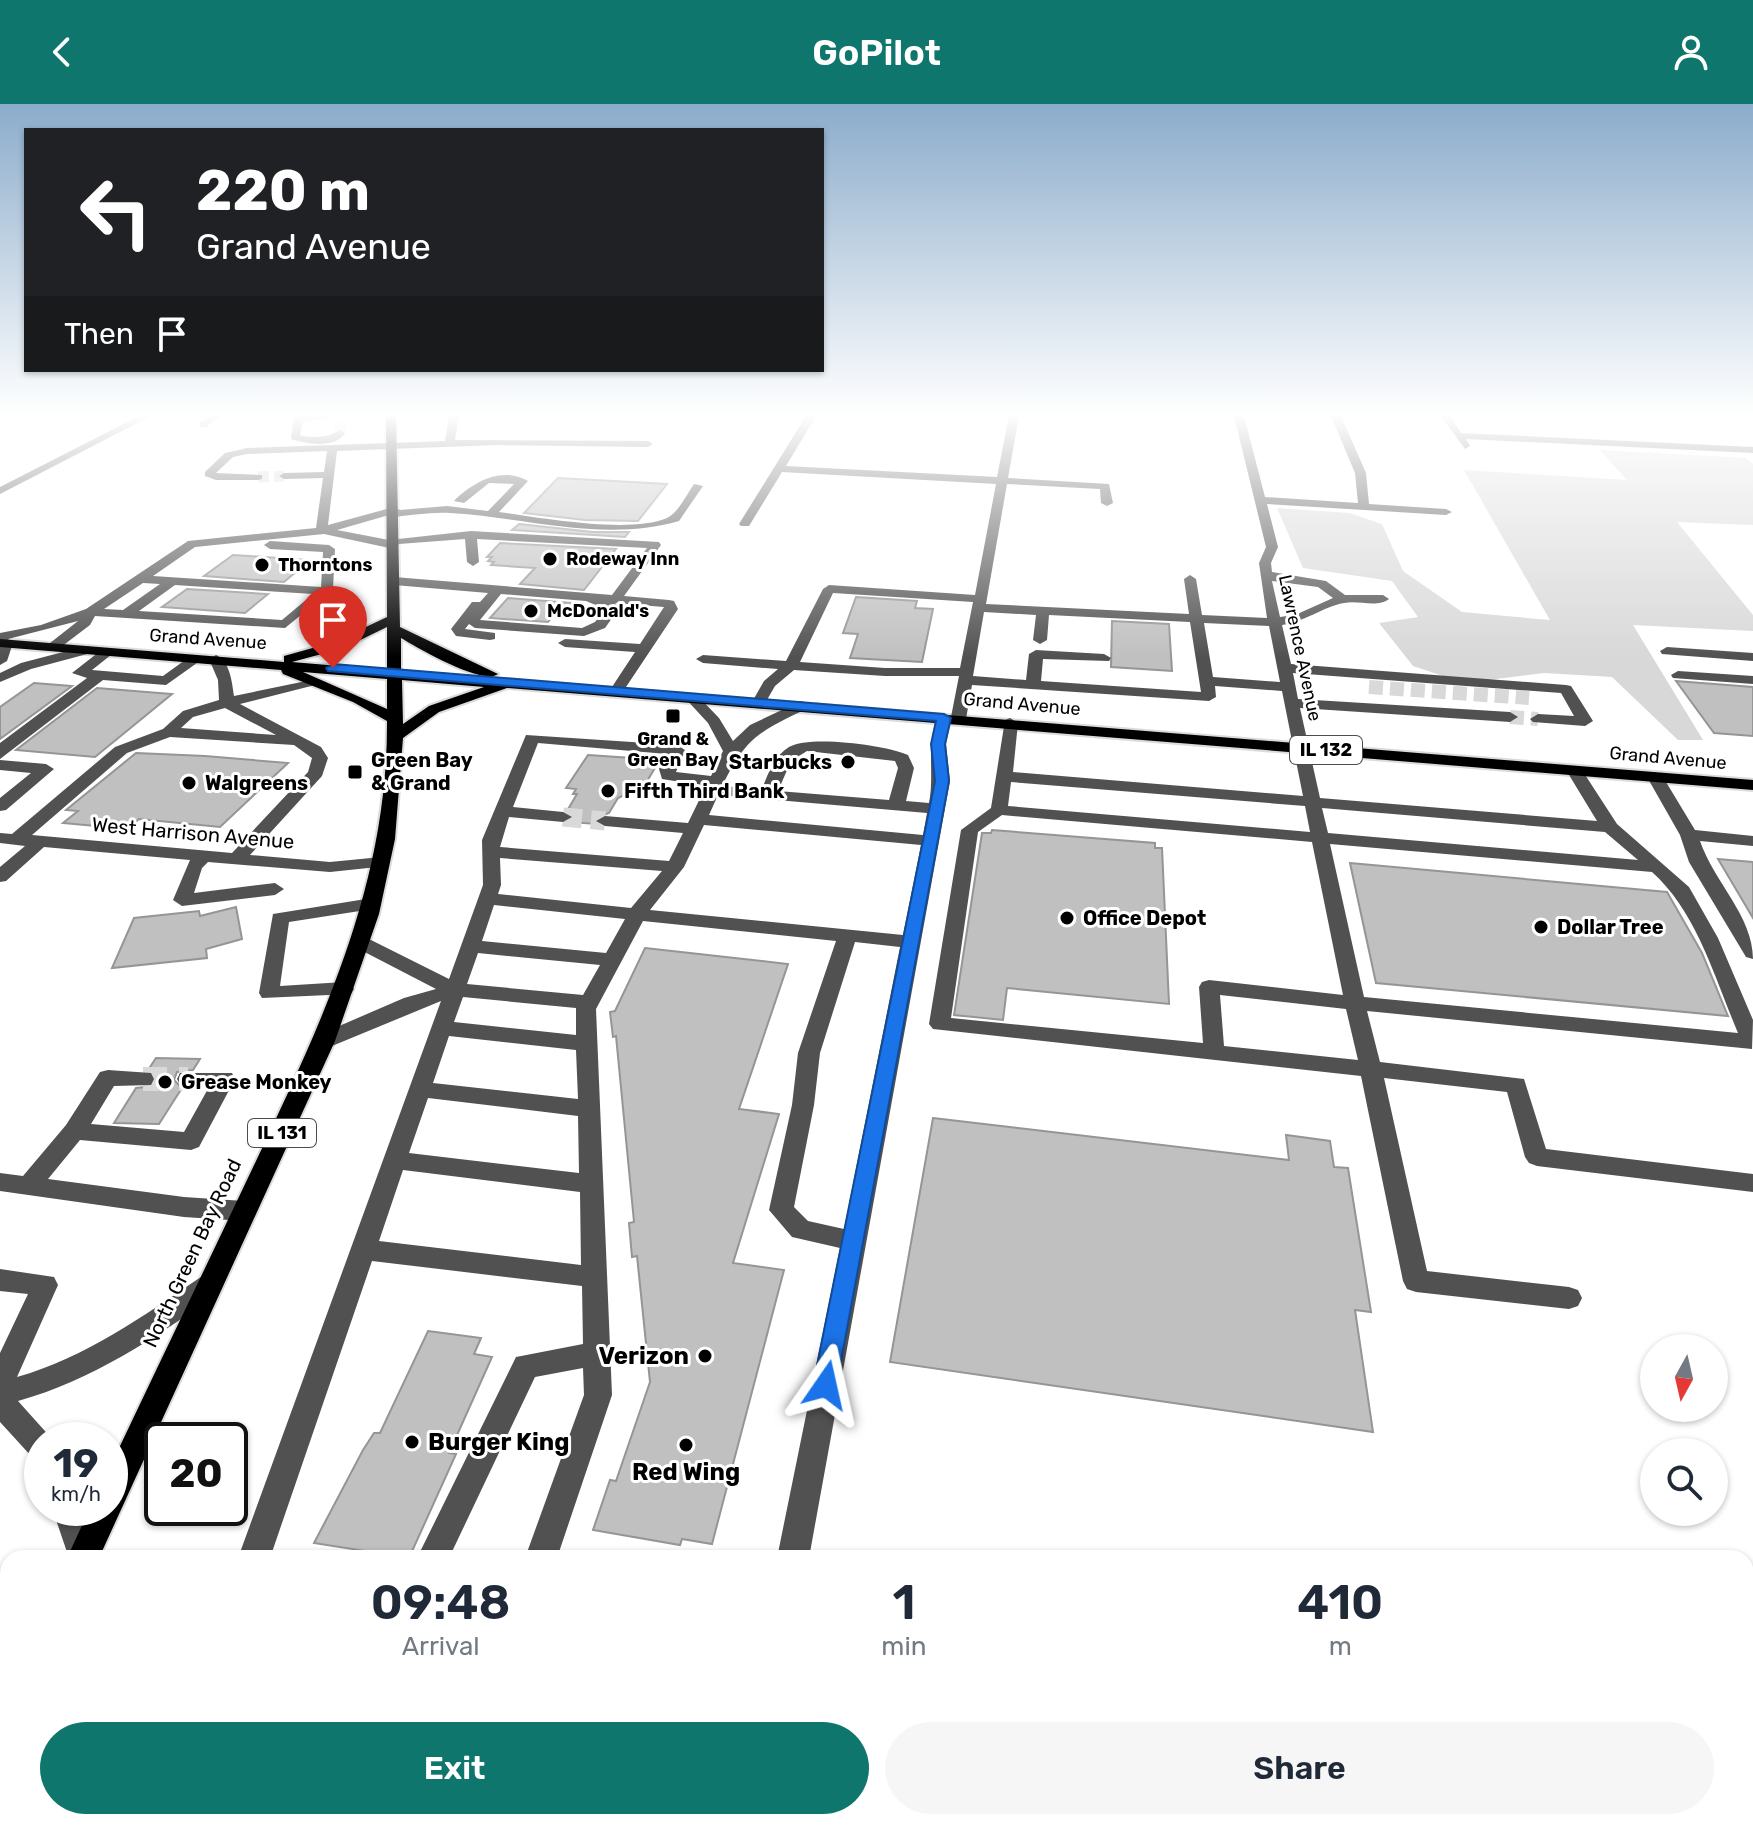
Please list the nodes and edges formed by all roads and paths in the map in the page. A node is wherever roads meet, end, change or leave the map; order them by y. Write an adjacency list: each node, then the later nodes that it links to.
1 (325, 497): 19 (street)
2 (393, 497): 15 (main road, North Green Bay Road)
3 (465, 497): 12 (street)
4 (508, 497): 17 (street)
5 (691, 497): 17 (street)
6 (762, 497): 18 (street)
7 (997, 497): 35 (street)
8 (1106, 497): 13 (street)
9 (1261, 497): 11 (street, Lawrence Avenue)
10 (1366, 497): 14 (street)
11 (1262, 500): 14 (street); 24 (street, Lawrence Avenue)
12 (460, 501)
13 (1107, 503)
14 (1363, 507): 16 (street)
15 (394, 512): 17 (street); 19 (street); 22 (main road, North Green Bay Road)
16 (1446, 512)
17 (490, 515)
18 (745, 524)
19 (321, 531): 21 (street); 22 (street)
20 (471, 535): 22 (street); 23 (street); 31 (street)
21 (270, 536): 25 (street); 29 (street)
22 (394, 543): 28 (main road, North Green Bay Road)
23 (473, 562)
24 (1266, 575): 32 (street); 40 (street, Lawrence Avenue)
25 (140, 579): 27 (street); 37 (street)
26 (1190, 579): 39 (street)
27 (172, 581): 29 (street); 38 (street)
28 (394, 581): 30 (street); 41 (main road, North Green Bay Road)
29 (324, 591): 38 (street)
30 (492, 591): 30 (street); 31 (street); 44 (street)
31 (617, 597): 34 (street)
32 (1342, 599): 33 (street); 40 (street)
33 (1383, 599)
34 (632, 600): 44 (street); 46 (street)
35 (980, 604): 36 (street); 57 (street); 61 (street)
36 (1043, 611): 39 (street); 42 (street)
37 (91, 612): 38 (street); 43 (street); 45 (street)
38 (125, 615)
39 (1196, 618): 40 (street); 64 (street)
40 (1276, 622): 68 (street, Lawrence Avenue)
41 (394, 624): 56 (main road); 58 (main road, North Green Bay Road); 65 (main road)
42 (1040, 640)
43 (2, 641): 45 (main road, Grand Avenue); 55 (street)
44 (600, 646): 46 (street)
45 (52, 647): 47 (main road, Grand Avenue)
46 (645, 649): 71 (street)
47 (86, 650): 48 (main road, Grand Avenue); 62 (street)
48 (109, 651): 51 (main road, Grand Avenue); 59 (street)
49 (1667, 651): 50 (street)
50 (1753, 657)
51 (197, 658): 53 (main road, Grand Avenue); 59 (street)
52 (1104, 658): 67 (street)
53 (216, 659): 56 (main road, Grand Avenue); 76 (street)
54 (703, 659): 57 (street)
55 (0, 661)
56 (270, 663): 58 (main road, Grand Avenue); 66 (main road)
57 (791, 665): 61 (street); 74 (street)
58 (396, 672): 65 (main road, Grand Avenue / IL 132); 83 (main road, North Green Bay Road / IL 131)
59 (100, 675): 88 (street)
60 (1678, 675): 63 (street)
61 (966, 676): 67 (street); 80 (street)
62 (0, 678)
63 (1753, 680)
64 (1207, 681): 67 (street); 68 (street)
65 (513, 682): 71 (main road, Grand Avenue / IL 132); 83 (main road)
66 (316, 683): 76 (street); 83 (main road)
67 (1033, 685)
68 (1289, 685): 69 (street); 75 (street); 77 (street); 86 (street, Lawrence Avenue)
69 (1341, 685): 70 (street); 77 (street)
70 (1369, 687)
71 (617, 690): 72 (main road, Grand Avenue / IL 132)
72 (691, 697): 74 (main road, Grand Avenue / IL 132); 87 (street)
73 (1529, 698): 75 (street)
74 (759, 702): 78 (main road, Grand Avenue / IL 132)
75 (1573, 702): 81 (street)
76 (227, 703): 84 (street); 85 (street)
77 (1346, 705): 79 (street)
78 (801, 706): 80 (main road, Grand Avenue / IL 132); 87 (street)
79 (1510, 717)
80 (951, 718): 82 (main road, Grand Avenue / IL 132); 100 (street)
81 (1538, 719)
82 (1010, 723): 86 (main road, Grand Avenue / IL 132); 91 (street)
83 (395, 727): 115 (main road, North Green Bay Road / IL 131)
84 (168, 732): 85 (street); 108 (street)
85 (298, 742): 114 (street)
86 (1302, 748): 90 (main road, Grand Avenue / IL 132); 97 (street, Lawrence Avenue)
87 (731, 751): 94 (street)
88 (0, 754)
89 (0, 765): 98 (street)
90 (1574, 770): 92 (main road, Grand Avenue / IL 132); 105 (street)
91 (1004, 776): 97 (street); 101 (street)
92 (1655, 777): 93 (main road, Grand Avenue / IL 132); 106 (street)
93 (1753, 785)
94 (714, 786): 95 (street); 96 (street); 104 (street)
95 (768, 795): 99 (street); 99 (street)
96 (507, 800): 102 (street); 112 (street)
97 (1313, 801): 105 (street); 107 (street, Lawrence Avenue)
98 (0, 806)
99 (896, 806): 100 (street)
100 (937, 809): 110 (street)
101 (999, 810): 107 (street); 138 (street)
102 (563, 817)
103 (605, 821): 104 (street)
104 (696, 824): 110 (street); 117 (street)
105 (1610, 827): 118 (street)
106 (1689, 835): 111 (street); 129 (street)
107 (1321, 837): 118 (street); 134 (street, Lawrence Avenue)
108 (8, 839): 109 (street, West Harrison Avenue)
109 (41, 841): 113 (street, West Harrison Avenue); 119 (street)
110 (931, 841): 127 (street)
111 (1753, 841)
112 (491, 852): 117 (street); 121 (street)
113 (204, 856): 114 (street, West Harrison Avenue); 120 (street)
114 (236, 859): 116 (street, West Harrison Avenue)
115 (381, 862): 116 (street, West Harrison Avenue); 122 (main road, North Green Bay Road / IL 131)
116 (283, 863): 120 (street)
117 (675, 867): 123 (street)
118 (1655, 867): 134 (street)
119 (0, 877)
120 (275, 889): 124 (street)
121 (487, 899): 123 (street); 128 (street)
122 (372, 904): 124 (street); 126 (main road, North Green Bay Road / IL 131)
123 (638, 912): 125 (street); 130 (street)
124 (280, 918): 131 (street)
125 (848, 935): 127 (street); 151 (street)
126 (360, 942): 131 (main road, North Green Bay Road / IL 131); 132 (street)
127 (910, 942): 151 (street)
128 (470, 946): 130 (street); 132 (street)
129 (1753, 953)
130 (612, 960): 133 (street)
131 (344, 989): 136 (main road, North Green Bay Road / IL 131)
132 (455, 990): 133 (street); 135 (street); 136 (street)
133 (590, 1002): 137 (street)
134 (1355, 1003): 138 (street); 139 (street, Lawrence Avenue)
135 (441, 1028): 137 (street); 142 (street)
136 (324, 1041): 150 (main road, North Green Bay Road / IL 131)
137 (587, 1044): 143 (street)
138 (1214, 1052): 139 (street)
139 (1371, 1069): 147 (street); 156 (street, Lawrence Avenue)
140 (143, 1079): 144 (street)
141 (188, 1079): 144 (street)
142 (420, 1089): 143 (street); 145 (street)
143 (589, 1109): 148 (street)
144 (74, 1131): 149 (street)
145 (395, 1160): 148 (street); 152 (street)
146 (0, 1182): 149 (street)
147 (1753, 1183)
148 (592, 1184): 153 (street)
149 (28, 1186): 150 (street)
150 (244, 1211): 155 (main road, North Green Bay Road / IL 131)
151 (853, 1241): 170 (street)
152 (363, 1250): 153 (street); 167 (street)
153 (595, 1277): 157 (street)
154 (0, 1280): 158 (street)
155 (210, 1285): 159 (street); 162 (main road, North Green Bay Road / IL 131)
156 (1569, 1298)
157 (597, 1354): 168 (street); 169 (street)
158 (0, 1383)
159 (0, 1394)
160 (0, 1402): 161 (street)
161 (24, 1428)
162 (128, 1461)
163 (73, 1526): 165 (street)
164 (98, 1526): 166 (main road)
165 (82, 1550)
166 (87, 1550)
167 (257, 1550)
168 (437, 1550)
169 (544, 1550)
170 (795, 1550)

